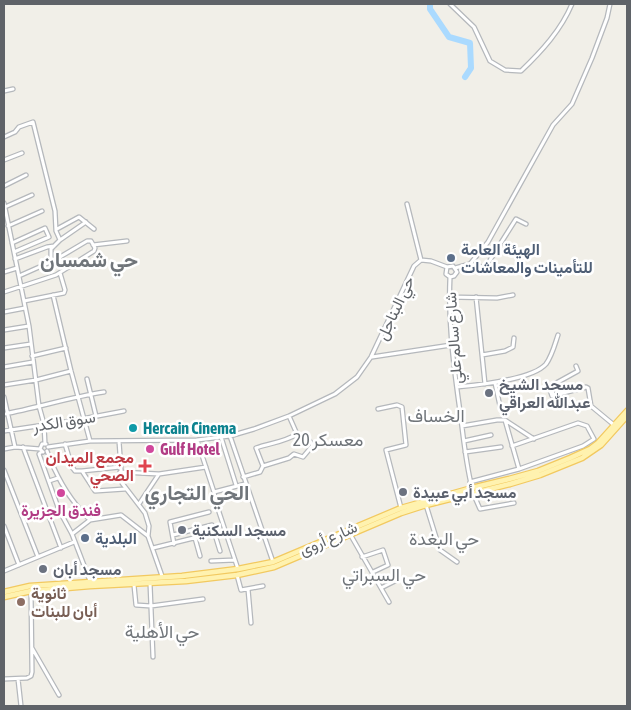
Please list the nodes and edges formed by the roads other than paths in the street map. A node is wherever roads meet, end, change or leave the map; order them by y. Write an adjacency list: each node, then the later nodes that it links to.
1 (450, 4): 2 (street)
2 (572, 4)
3 (610, 4): 29 (street)
4 (13, 89): 5 (street)
5 (4, 92)
6 (4, 137): 18 (street)
7 (22, 153): 8 (street)
8 (4, 160)
9 (26, 175): 10 (street)
10 (4, 186)
11 (32, 195): 13 (street)
12 (407, 204): 27 (street)
13 (4, 205): 17 (street)
14 (42, 211): 17 (street)
15 (86, 222): 18 (street); 19 (street); 20 (street)
16 (526, 224): 33 (street)
17 (8, 226): 22 (street)
18 (57, 229): 20 (street)
19 (94, 229)
20 (60, 240): 24 (street)
21 (126, 241): 23 (street)
22 (12, 243): 25 (street); 25 (street)
23 (93, 245): 28 (street); 36 (street)
24 (54, 246): 26 (street); 28 (street)
25 (14, 252): 26 (street)
26 (15, 259): 30 (street)
27 (421, 260): 31 (street); 58 (street, حي البناجل)
28 (51, 261): 37 (street)
29 (470, 264): 32 (street); 33 (street)
30 (17, 268): 35 (street); 37 (street)
31 (447, 268): 32 (street); 38 (street)
32 (455, 268): 38 (street)
33 (485, 268): 34 (street)
34 (499, 271)
35 (4, 272)
36 (60, 273): 39 (street); 41 (street)
37 (19, 276): 39 (street)
38 (450, 277): 43 (street, شارع سالم علي)
39 (21, 287): 40 (street); 45 (street)
40 (4, 292)
41 (53, 295): 45 (street); 55 (street)
42 (513, 295): 44 (street)
43 (449, 297): 44 (street); 53 (street, شارع سالم علي)
44 (476, 298): 56 (street)
45 (24, 301): 46 (street)
46 (25, 308): 47 (street); 48 (street)
47 (4, 312)
48 (28, 326): 49 (street); 52 (street)
49 (4, 330)
50 (558, 335): 65 (street)
51 (514, 338): 56 (street)
52 (31, 344): 54 (street); 57 (street)
53 (451, 345): 58 (street); 68 (street, شارع سالم علي)
54 (4, 348)
55 (66, 348): 57 (street); 62 (street)
56 (482, 355): 66 (street)
57 (32, 356): 59 (street)
58 (371, 357): 80 (street, حي البناجل)
59 (34, 362): 61 (street); 64 (street)
60 (576, 366): 85 (street)
61 (4, 367)
62 (71, 371): 64 (street); 71 (street)
63 (87, 379): 70 (street)
64 (36, 380): 67 (street); 73 (street)
65 (495, 383): 66 (street); 74 (street)
66 (485, 384): 68 (street)
67 (4, 385)
68 (457, 387): 86 (street, شارع سالم علي)
69 (104, 392): 70 (street)
70 (91, 394): 71 (street); 79 (street)
71 (79, 396): 73 (street); 82 (street)
72 (4, 397): 78 (street)
73 (40, 406): 78 (street); 84 (street)
74 (500, 406)
75 (378, 409): 126 (street)
76 (124, 411): 79 (street, سوق الكدر)
77 (627, 411): 85 (main road, شارع أروى)
78 (5, 413): 87 (street)
79 (96, 416): 82 (street, سوق الكدر)
80 (289, 416): 89 (street); 91 (street, حي البناجل)
81 (627, 416): 121 (main road, شارع أروى)
82 (85, 418): 84 (street, سوق الكدر); 95 (street)
83 (505, 420): 86 (street); 93 (street); 99 (street)
84 (44, 424): 87 (street, سوق الكدر); 101 (street)
85 (615, 425): 121 (main road, شارع أروى)
86 (462, 426): 97 (street, شارع سالم علي)
87 (12, 430): 88 (street, سوق الكدر); 100 (street)
88 (4, 431)
89 (297, 434): 107 (street); 107 (street)
90 (491, 435): 97 (street)
91 (230, 436): 92 (street, حي البناجل); 114 (street)
92 (221, 437): 94 (street, حي البناجل); 119 (street)
93 (534, 439): 99 (street); 110 (street)
94 (198, 440): 96 (street, حي البناجل); 108 (street)
95 (90, 441): 96 (street, حي البناجل); 98 (street, حي البناجل)
96 (119, 441): 109 (street)
97 (464, 441): 106 (street, شارع سالم علي)
98 (65, 444): 101 (street, حي البناجل); 112 (street)
99 (512, 446): 110 (street)
100 (15, 447): 103 (street, حي البناجل); 104 (street)
101 (47, 447): 105 (street, حي البناجل); 105 (street); 115 (street)
102 (500, 447): 106 (street)
103 (23, 448): 105 (street, حي البناجل); 138 (street)
104 (4, 450)
105 (41, 450): 116 (street)
106 (465, 452): 117 (street, شارع سالم علي)
107 (263, 466): 114 (street)
108 (206, 467): 113 (street); 122 (street)
109 (120, 469): 112 (street); 113 (street); 120 (street)
110 (519, 469): 117 (street)
111 (4, 470): 142 (street)
112 (82, 470): 120 (street)
113 (159, 474): 124 (street)
114 (243, 477): 118 (street)
115 (58, 478): 116 (street); 128 (street)
116 (49, 481): 132 (street)
117 (470, 482): 121 (street, شارع سالم علي)
118 (245, 484): 119 (street); 148 (street)
119 (236, 485): 122 (street)
120 (126, 488): 124 (street)
121 (472, 490): 123 (street, شارع سالم علي); 125 (main road, شارع أروى); 126 (main road, شارع أروى)
122 (214, 492): 144 (street)
123 (514, 503)
124 (139, 504): 134 (street)
125 (426, 505): 130 (main road, شارع أروى); 146 (street)
126 (401, 508): 130 (main road, شارع أروى)
127 (209, 512): 133 (street)
128 (90, 520): 132 (street); 134 (street)
129 (4, 526): 147 (street)
130 (349, 531): 143 (street); 148 (main road, شارع أروى)
131 (214, 533): 133 (street); 135 (street); 140 (street)
132 (72, 534): 136 (street)
133 (173, 535): 137 (street)
134 (148, 536): 139 (street)
135 (195, 538): 137 (street); 141 (street)
136 (74, 542): 138 (street); 156 (street)
137 (174, 544): 139 (street)
138 (61, 548): 142 (street)
139 (153, 548): 153 (street)
140 (220, 551)
141 (200, 556)
142 (38, 558): 147 (street)
143 (362, 558): 151 (street); 151 (street)
144 (235, 560): 145 (street); 149 (street)
145 (211, 561)
146 (457, 562)
147 (19, 565): 150 (street)
148 (274, 565): 149 (main road, شارع أروى); 152 (main road, شارع أروى)
149 (238, 569): 153 (main road, شارع أروى)
150 (4, 571)
151 (373, 572): 160 (street)
152 (237, 575): 155 (main road, شارع أروى); 162 (street)
153 (162, 576): 155 (main road); 156 (main road, شارع أروى)
154 (399, 579): 160 (street)
155 (164, 582): 157 (main road, شارع أروى)
156 (90, 583): 158 (main road, شارع أروى); 161 (main road, شارع أروى)
157 (150, 583): 158 (main road, شارع أروى); 167 (street)
158 (134, 584): 167 (street)
159 (263, 586): 162 (street)
160 (381, 588): 166 (street)
161 (30, 589): 163 (main road, شارع أروى); 164 (main road, شارع أروى); 169 (street)
162 (248, 589): 168 (street)
163 (4, 592)
164 (4, 597)
165 (203, 600): 167 (street)
166 (389, 602)
167 (151, 606): 170 (street)
168 (251, 623)
169 (31, 648): 171 (street); 173 (street)
170 (153, 657)
171 (18, 679): 172 (street); 174 (street)
172 (4, 680)
173 (59, 695)
174 (21, 706)

